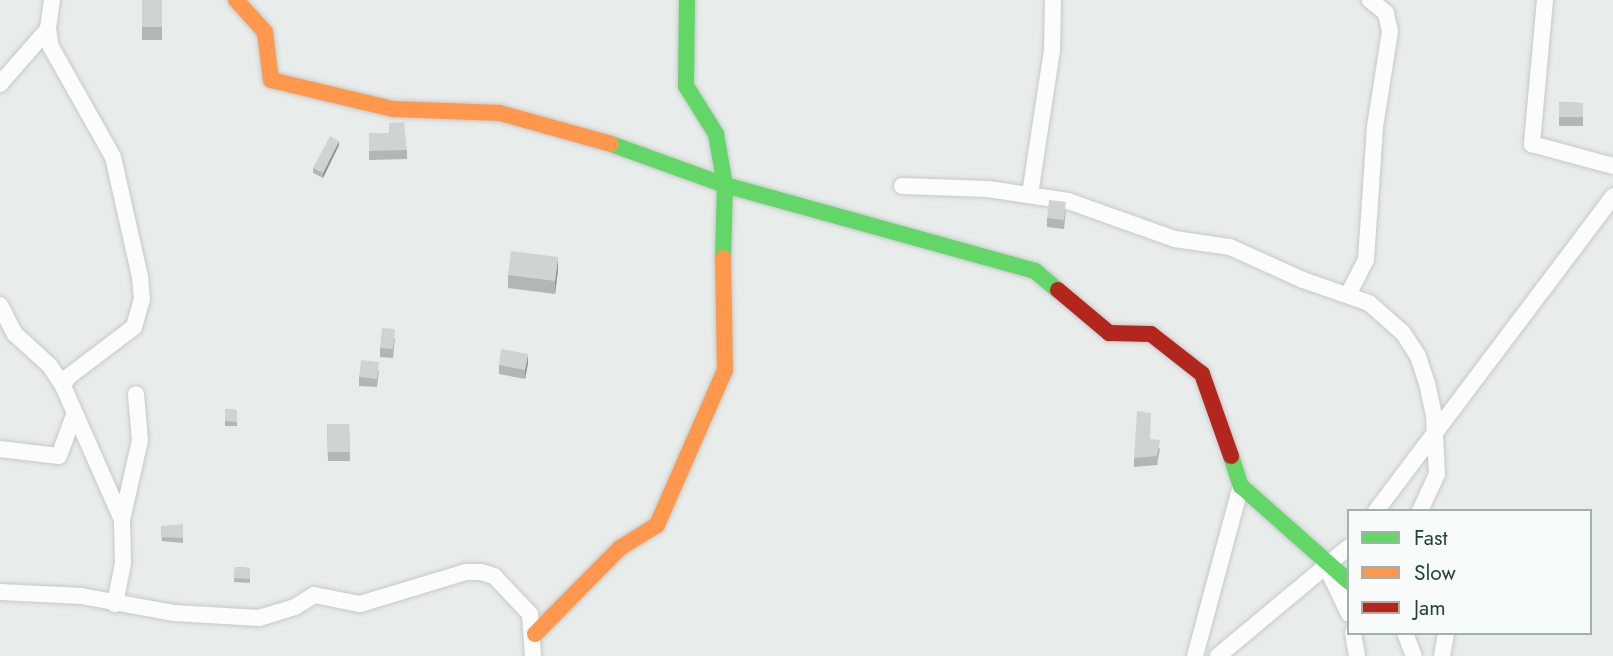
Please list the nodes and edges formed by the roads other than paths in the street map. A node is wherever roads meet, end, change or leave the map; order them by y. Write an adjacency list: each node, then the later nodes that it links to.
1 (51, 0): 7 (street)
2 (236, 0): 10 (street)
3 (687, 0): 10 (street)
4 (1053, 0): 12 (street)
5 (1370, 0): 14 (street)
6 (1545, 0): 9 (street)
7 (48, 29): 8 (street); 16 (street)
8 (0, 84)
9 (1613, 166)
10 (725, 185): 21 (street); 31 (street)
11 (902, 186): 12 (street)
12 (1030, 194): 14 (street)
13 (1613, 196): 19 (street)
14 (1349, 293): 19 (street)
15 (0, 305): 16 (street)
16 (63, 386): 18 (street)
17 (136, 394): 24 (street)
18 (74, 415): 20 (street); 24 (street)
19 (1436, 430): 22 (street); 23 (street)
20 (0, 449)
21 (1241, 486): 26 (street); 36 (street)
22 (1377, 509)
23 (1421, 509)
24 (122, 520): 29 (street)
25 (1347, 549): 26 (street)
26 (1326, 565): 27 (street); 30 (street); 37 (street)
27 (1347, 581)
28 (0, 592): 29 (street)
29 (114, 604): 31 (street)
30 (1347, 610)
31 (535, 634): 35 (street)
32 (1353, 635): 38 (street)
33 (1406, 635): 39 (street)
34 (1446, 635): 40 (street)
35 (533, 656)
36 (1195, 656)
37 (1218, 656)
38 (1357, 656)
39 (1415, 656)
40 (1442, 656)

